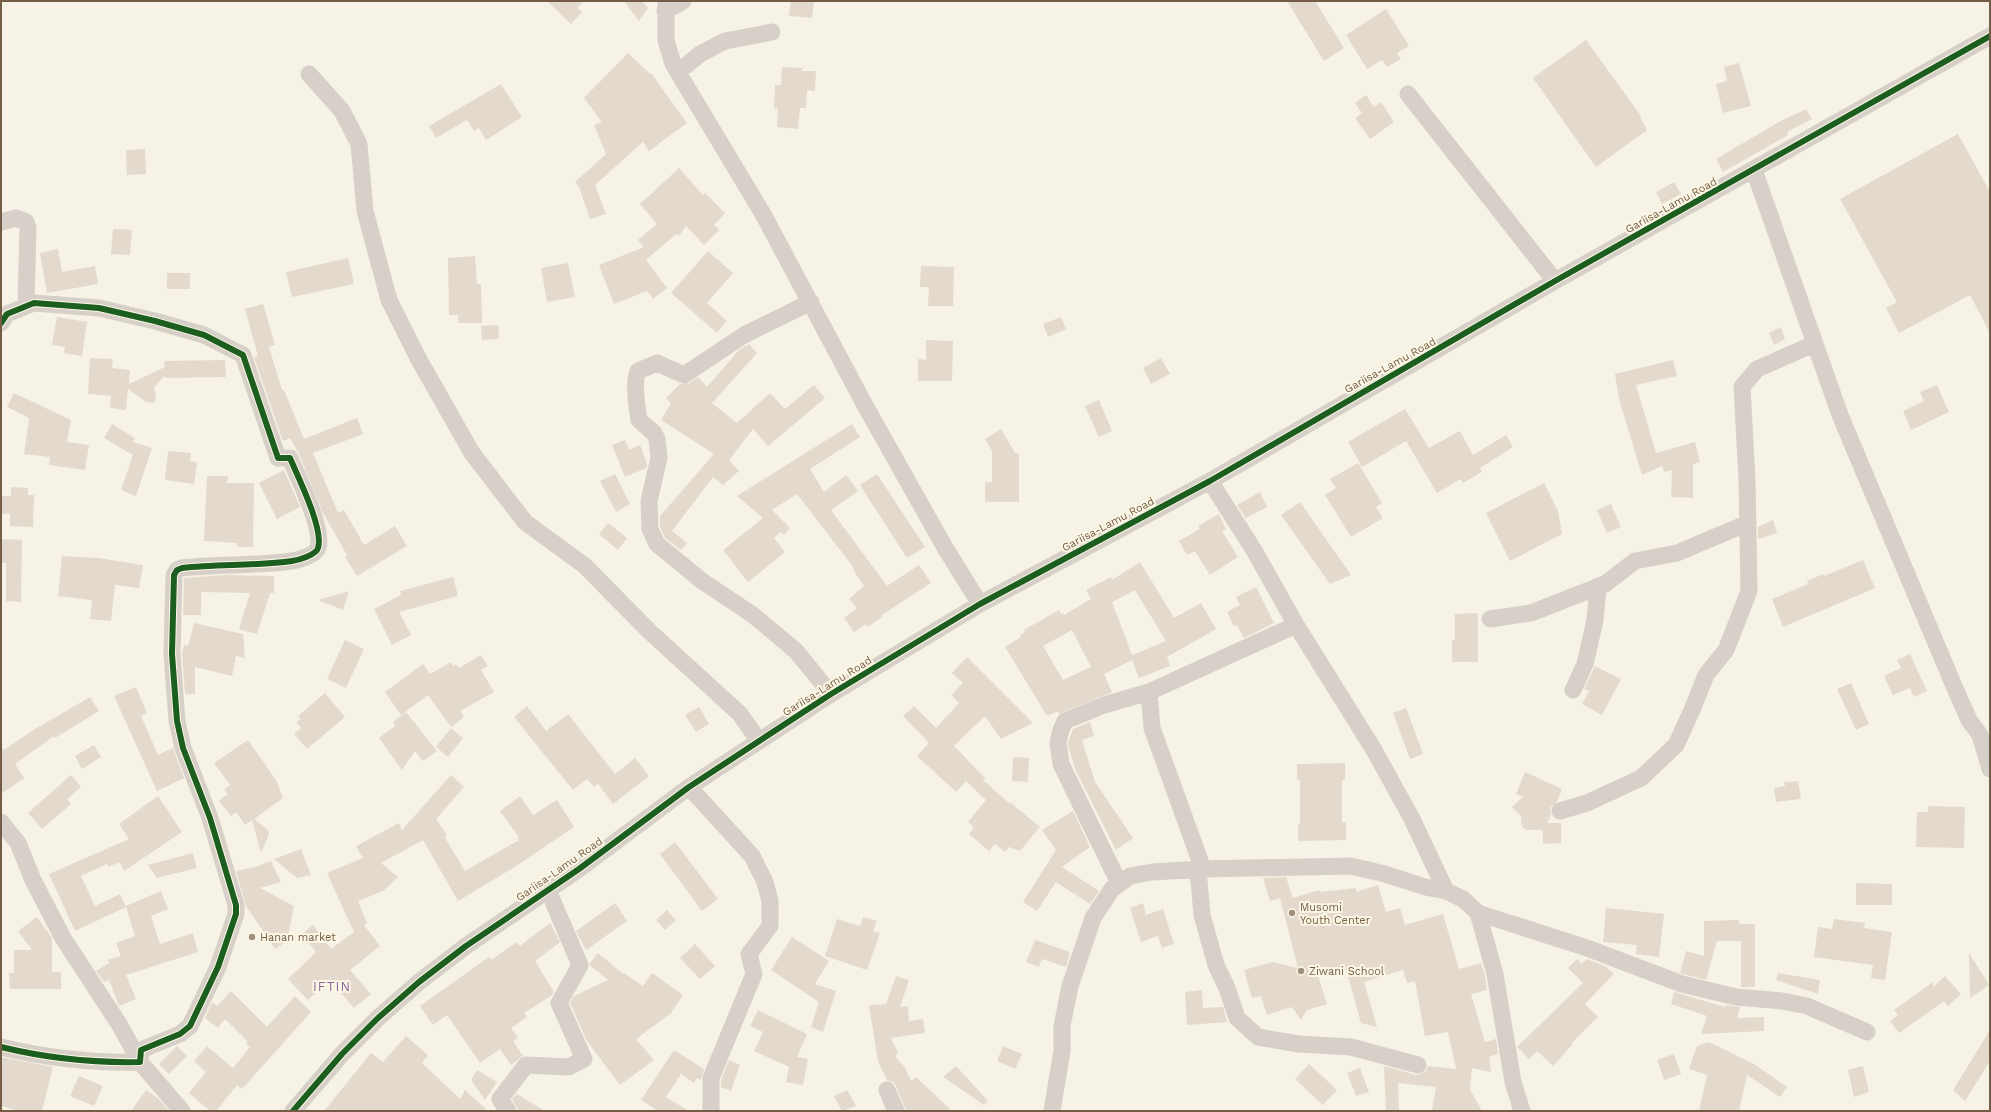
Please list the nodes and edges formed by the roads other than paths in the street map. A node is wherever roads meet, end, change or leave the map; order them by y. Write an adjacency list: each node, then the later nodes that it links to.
1 (683, 1): 2 (street)
2 (666, 6): 5 (street)
3 (772, 32): 5 (street)
4 (1990, 36): 8 (street, Gariisa-Lamu Road)
5 (678, 72): 11 (street)
6 (309, 74): 25 (street)
7 (1408, 94): 10 (street)
8 (1754, 170): 10 (street, Gariisa-Lamu Road); 14 (street)
9 (1, 222): 12 (street)
10 (1555, 281): 15 (street, Gariisa-Lamu Road)
11 (811, 302): 18 (street); 23 (street)
12 (26, 305): 13 (street); 37 (street)
13 (1, 323)
14 (1814, 344): 16 (street); 24 (street)
15 (1210, 481): 18 (street, Gariisa-Lamu Road); 20 (street)
16 (1748, 523): 17 (street); 28 (street)
17 (1598, 586): 19 (street); 21 (street)
18 (980, 604): 23 (street, Gariisa-Lamu Road)
19 (1490, 620)
20 (1296, 625): 22 (street); 33 (street)
21 (1573, 690)
22 (1149, 692): 30 (street); 31 (street)
23 (831, 694): 25 (street, Gariisa-Lamu Road)
24 (1985, 736): 26 (street)
25 (759, 741): 27 (street, Gariisa-Lamu Road)
26 (1990, 769)
27 (689, 787): 32 (street, Gariisa-Lamu Road); 43 (street)
28 (1560, 811)
29 (1, 822): 37 (street)
30 (1201, 869): 31 (street); 33 (street); 38 (street)
31 (1119, 883): 45 (street)
32 (548, 890): 41 (street, Gariisa-Lamu Road); 42 (street)
33 (1446, 891): 34 (street)
34 (1478, 913): 35 (street); 46 (street)
35 (1867, 1032)
36 (1, 1047): 37 (street)
37 (140, 1062): 40 (street)
38 (1418, 1065)
39 (887, 1090): 44 (street)
40 (182, 1111)
41 (292, 1111)
42 (508, 1111)
43 (711, 1111)
44 (896, 1111)
45 (1052, 1111)
46 (1522, 1111)

